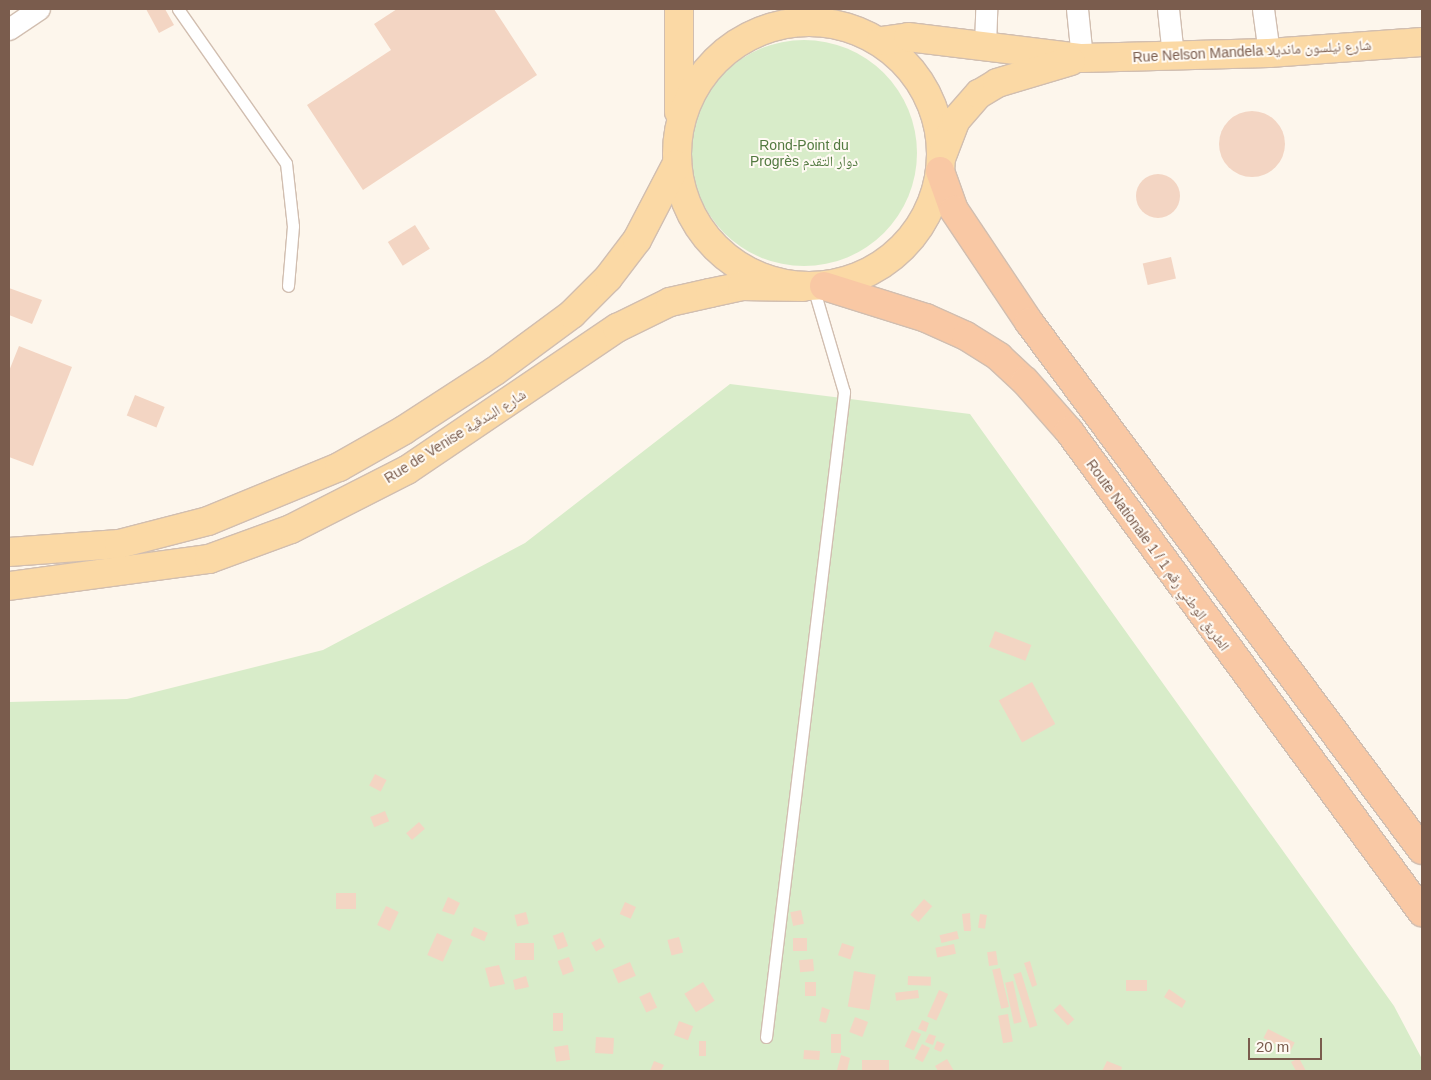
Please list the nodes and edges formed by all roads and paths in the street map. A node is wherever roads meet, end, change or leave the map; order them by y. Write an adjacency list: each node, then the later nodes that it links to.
1 (39, 9): 9 (street)
2 (178, 9): 19 (lane)
3 (679, 9): 16 (main road)
4 (823, 9): 10 (main road)
5 (986, 9): 12 (street)
6 (1077, 9): 15 (street)
7 (1168, 9): 14 (street)
8 (1264, 9): 13 (street)
9 (9, 29)
10 (873, 37): 12 (main road, Rue Nelson Mandela شارع نيلسون مانديلا); 16 (main road); 17 (main road)
11 (1422, 42): 13 (main road, Rue Nelson Mandela شارع نيلسون مانديلا)
12 (986, 46): 15 (main road, Rue Nelson Mandela شارع نيلسون مانديلا)
13 (1269, 53): 14 (main road, Rue Nelson Mandela شارع نيلسون مانديلا)
14 (1173, 56): 15 (main road, Rue Nelson Mandela شارع نيلسون مانديلا)
15 (1082, 58): 17 (main road, Rue Nelson Mandela شارع نيلسون مانديلا)
16 (679, 123): 18 (main road)
17 (941, 164): 20 (main road); 23 (highway)
18 (676, 165): 20 (main road); 21 (main road)
19 (288, 286)
20 (813, 287): 22 (main road, Rue de Venise شارع البندقية); 24 (highway, Route Nationale 1 / الطريق الوطني رقم 1); 25 (lane)
21 (9, 552)
22 (9, 586)
23 (1422, 850)
24 (1422, 912)
25 (766, 1037)

